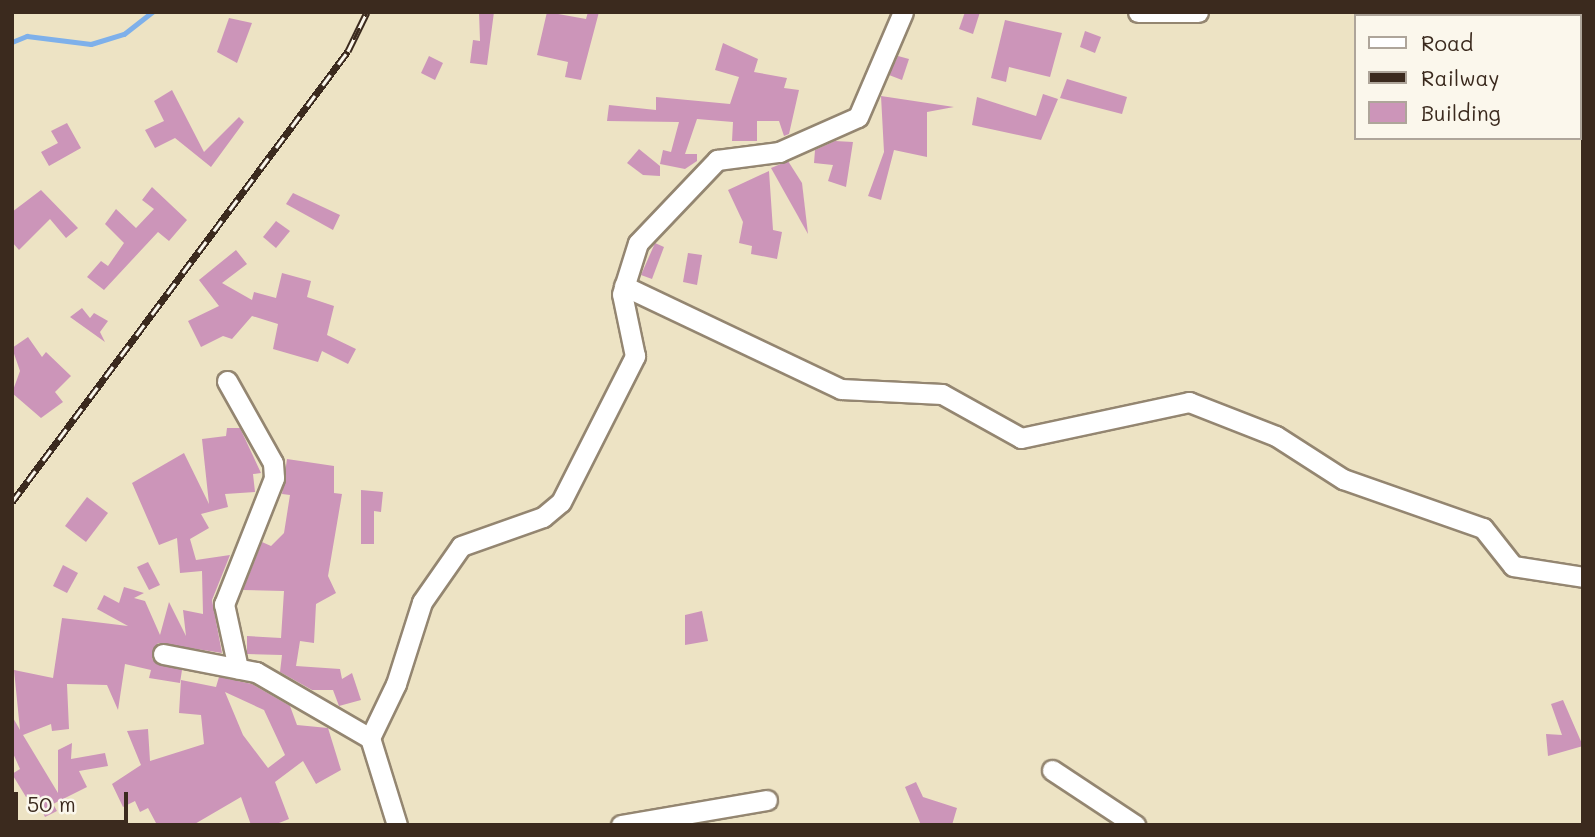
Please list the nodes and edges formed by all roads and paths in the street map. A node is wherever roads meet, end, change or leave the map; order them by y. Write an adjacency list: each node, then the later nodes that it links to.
1 (903, 12): 4 (street)
2 (1138, 12): 3 (street)
3 (1198, 12)
4 (624, 286): 6 (street); 9 (street)
5 (227, 381): 8 (street)
6 (1583, 577)
7 (163, 654): 8 (street)
8 (238, 668): 9 (street)
9 (370, 738): 12 (street)
10 (1052, 770): 14 (street)
11 (767, 800): 13 (street)
12 (397, 825)
13 (621, 825)
14 (1135, 825)

